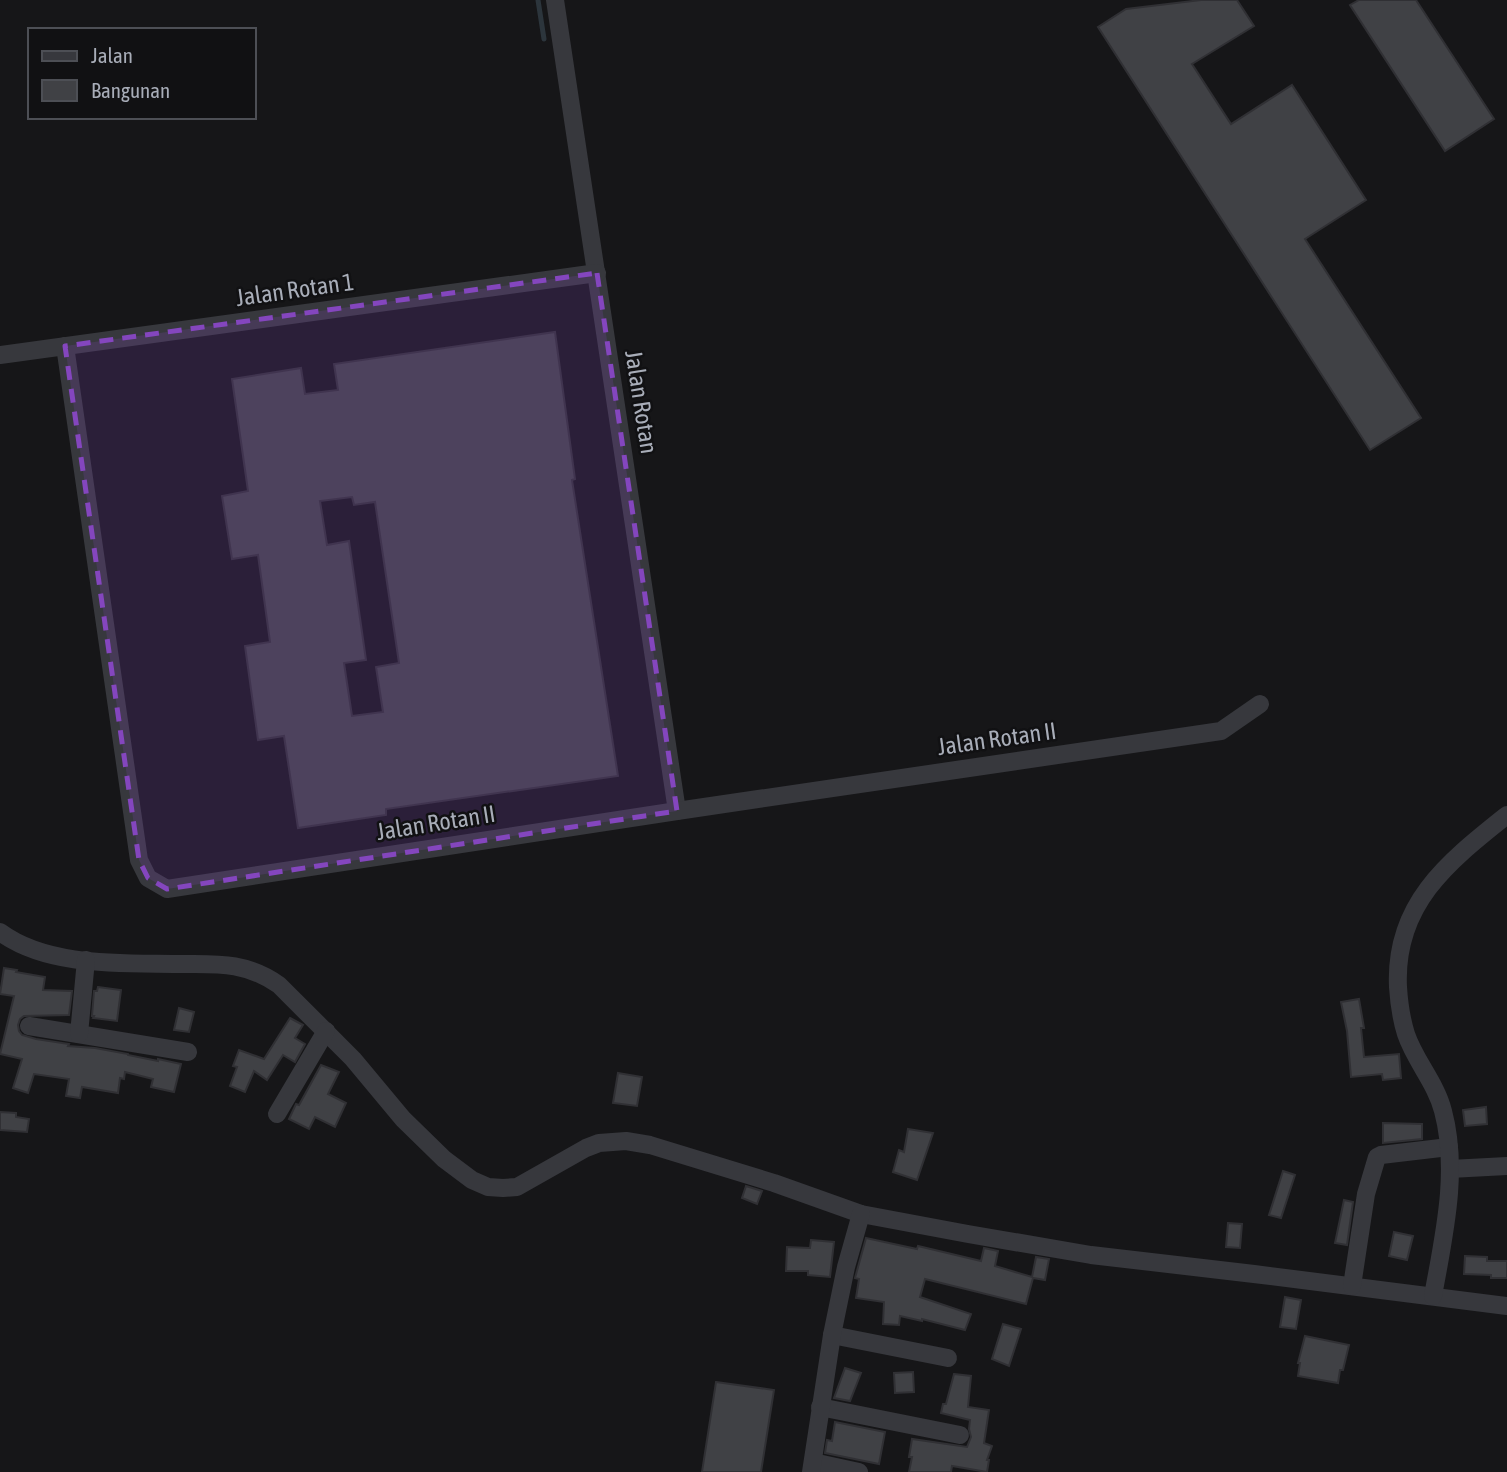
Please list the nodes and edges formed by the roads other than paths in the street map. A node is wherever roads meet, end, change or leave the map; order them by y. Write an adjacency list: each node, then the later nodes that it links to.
1 (555, 0): 2 (street, Jalan Rotan)
2 (597, 273): 3 (street, Jalan Rotan 1); 6 (street, Jalan Rotan)
3 (65, 346): 4 (street, Jalan Rotan 1); 6 (street, Jalan Rotan II)
4 (0, 355)
5 (1260, 704): 6 (street, Jalan Rotan II)
6 (677, 811)
7 (1507, 815): 15 (street)
8 (0, 935): 9 (street)
9 (86, 960): 11 (street); 12 (street)
10 (29, 1026): 12 (street)
11 (326, 1031): 14 (street); 18 (street)
12 (79, 1034): 13 (street)
13 (188, 1052)
14 (277, 1114)
15 (1449, 1147): 17 (street); 19 (street)
16 (1507, 1166): 17 (street)
17 (1450, 1169): 20 (street)
18 (861, 1214): 19 (street); 22 (street)
19 (1352, 1286): 20 (street)
20 (1433, 1296): 21 (street)
21 (1507, 1306)
22 (832, 1335): 23 (street); 24 (street)
23 (948, 1358)
24 (820, 1407): 25 (street); 26 (street)
25 (960, 1434)
26 (812, 1467): 27 (street)
27 (859, 1472)

